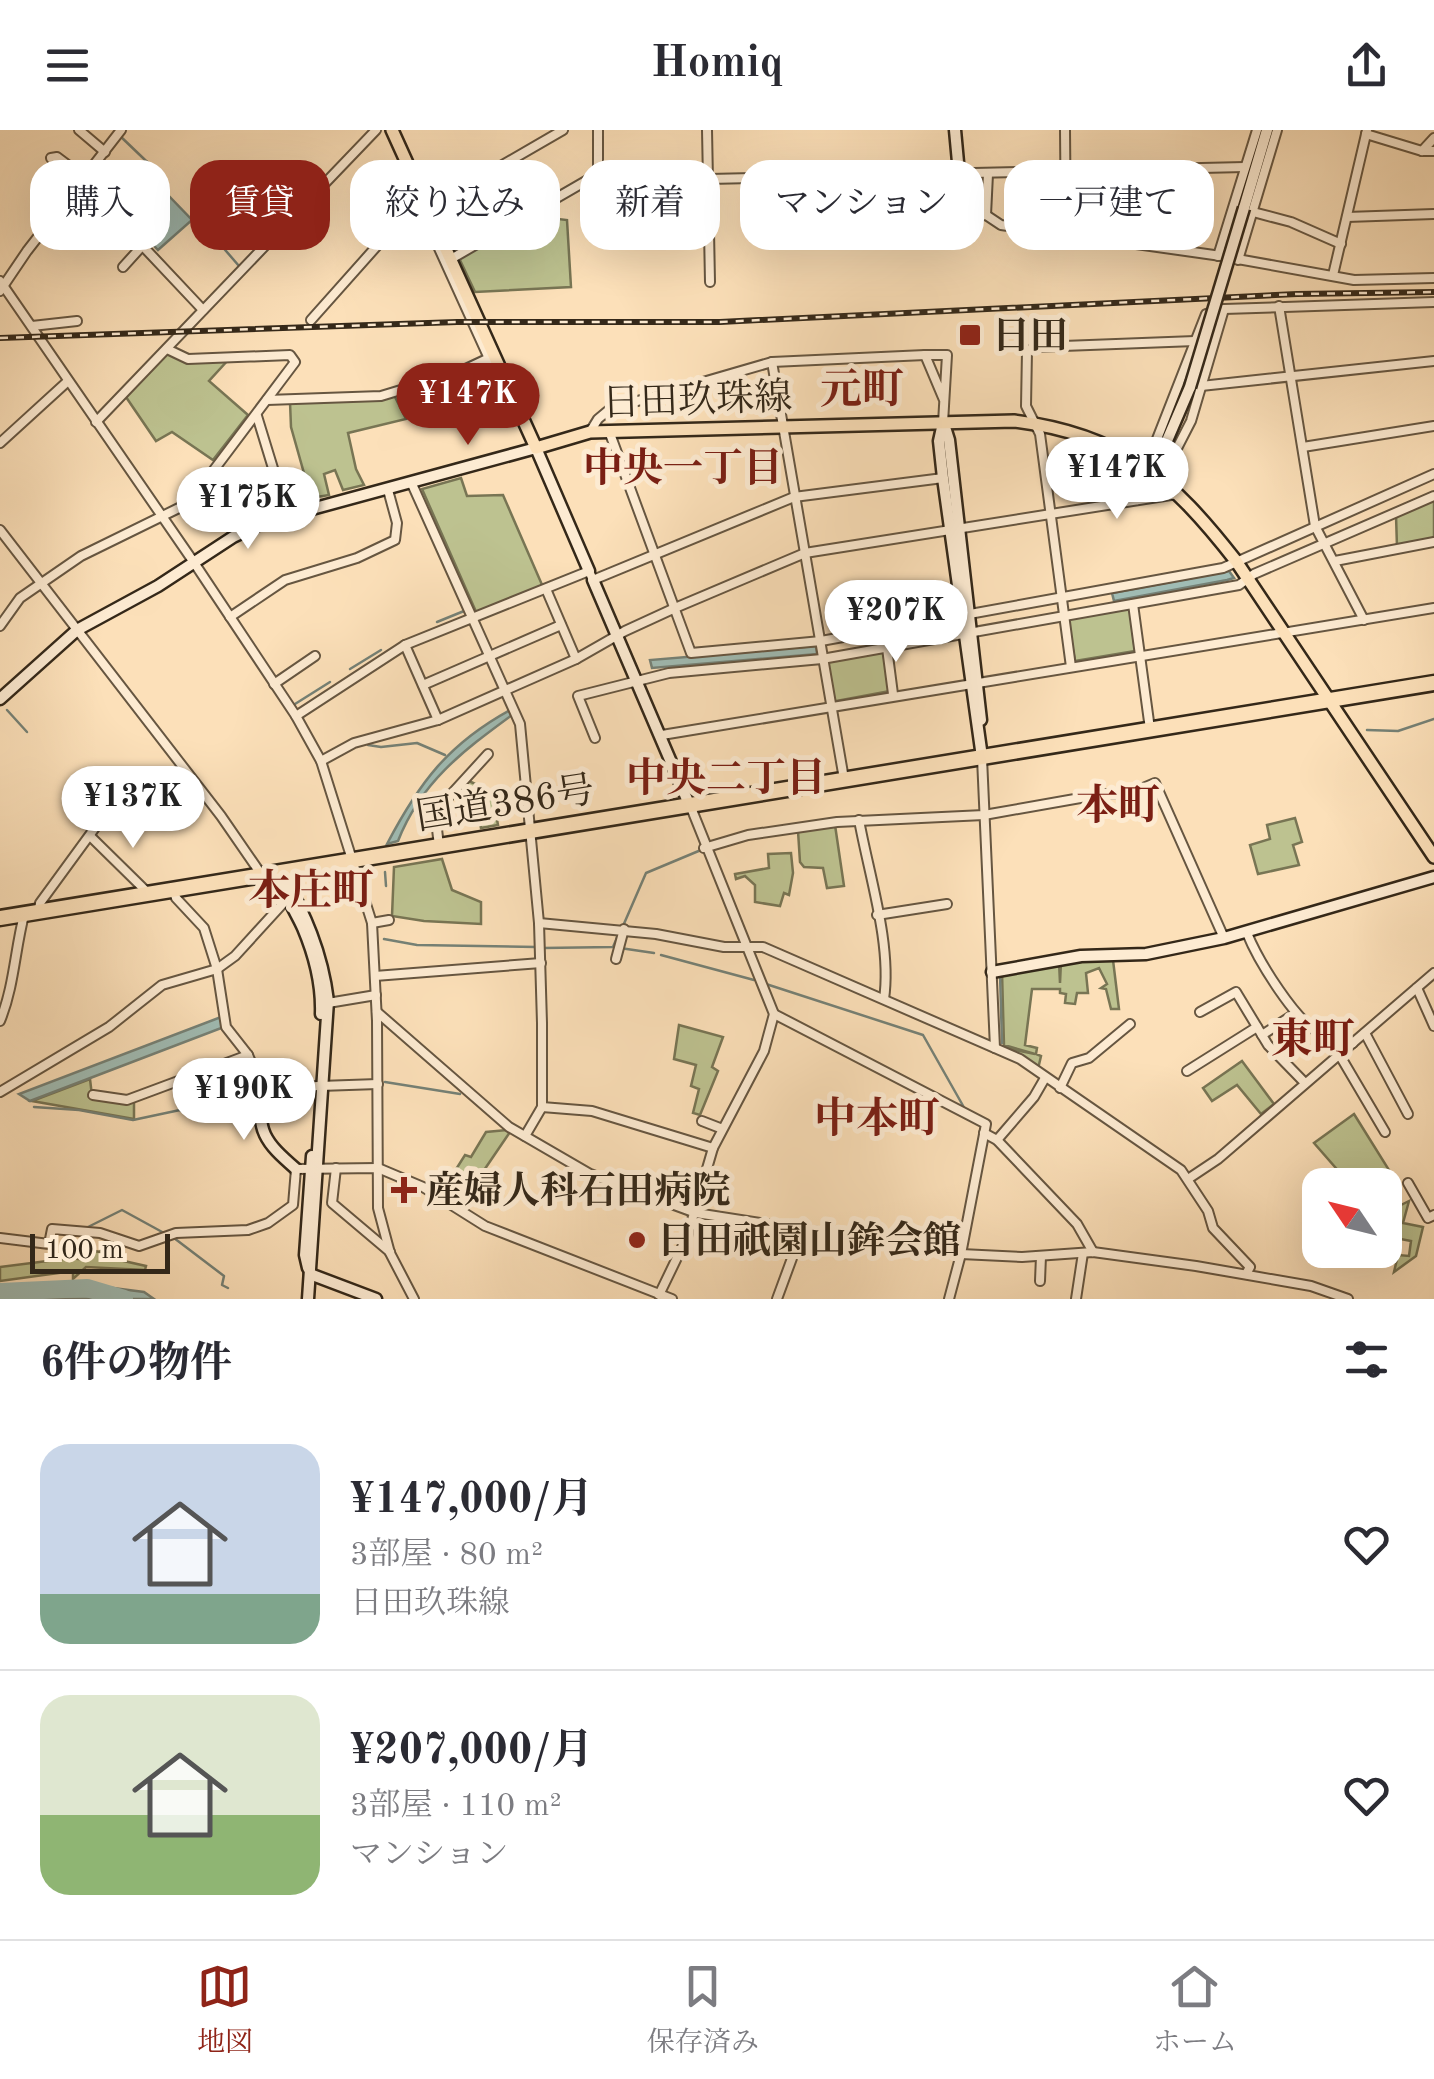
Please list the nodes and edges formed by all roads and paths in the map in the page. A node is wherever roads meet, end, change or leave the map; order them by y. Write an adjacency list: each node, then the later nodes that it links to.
1 (79, 130): 17 (street)
2 (121, 130): 17 (street)
3 (376, 130): 58 (street)
4 (392, 130): 21 (main road)
5 (563, 130): 22 (street)
6 (598, 130): 23 (street)
7 (707, 130): 24 (street)
8 (955, 130): 25 (street)
9 (1064, 130): 26 (street)
10 (1256, 130): 27 (street)
11 (1266, 130): 33 (street)
12 (1278, 130): 33 (street)
13 (1367, 132): 15 (street); 36 (street)
14 (1434, 138): 15 (street)
15 (1422, 151): 16 (street)
16 (1434, 151)
17 (105, 152): 20 (street)
18 (52, 158): 19 (street)
19 (60, 160)
20 (99, 160)
21 (404, 160)
22 (511, 160)
23 (598, 160)
24 (708, 160)
25 (958, 160)
26 (1065, 160)
27 (1245, 167): 28 (street); 47 (street)
28 (1214, 168)
29 (984, 174): 30 (street)
30 (988, 174): 31 (street); 35 (street)
31 (1004, 174)
32 (580, 184): 48 (street)
33 (1248, 210): 38 (street); 49 (street); 70 (street, bridge)
34 (1434, 214): 36 (street)
35 (986, 216): 37 (street)
36 (1347, 217): 38 (street)
37 (1004, 225)
38 (1341, 244): 51 (street)
39 (30, 248): 54 (street)
40 (138, 250): 50 (street)
41 (146, 250): 58 (street)
42 (374, 250): 60 (street)
43 (442, 250): 65 (street)
44 (447, 250): 48 (main road)
45 (710, 250): 53 (street)
46 (1175, 250): 47 (street)
47 (1218, 256): 49 (street)
48 (451, 258): 73 (main road)
49 (1238, 260): 51 (street)
50 (123, 267)
51 (1333, 276): 52 (street)
52 (1434, 278)
53 (710, 282)
54 (2, 285): 61 (street)
55 (1434, 302): 56 (street)
56 (1279, 306): 57 (street); 68 (street)
57 (1224, 309): 62 (street); 70 (street)
58 (202, 310): 63 (street)
59 (77, 320): 61 (street)
60 (312, 320)
61 (32, 326): 69 (street)
62 (1195, 341): 77 (street); 85 (street)
63 (167, 349): 71 (street); 75 (street)
64 (926, 356): 67 (street); 72 (street); 72 (street)
65 (488, 358): 71 (street); 73 (street)
66 (1434, 361): 68 (street)
67 (772, 362): 78 (street); 80 (street)
68 (1291, 376): 70 (street); 83 (street)
69 (68, 381): 75 (street); 82 (street)
70 (1195, 387): 85 (street)
71 (267, 400): 74 (street)
72 (944, 400): 76 (street)
73 (520, 414): 84 (main road)
74 (257, 416): 95 (street); 96 (street)
75 (96, 422): 96 (street)
76 (943, 423): 77 (main road, 日田玖珠線); 78 (main road, 日田玖珠線); 87 (street); 99 (street)
77 (1033, 424): 85 (main road, 日田玖珠線); 94 (street)
78 (784, 426): 81 (main road, 日田玖珠線); 92 (street)
79 (1434, 426): 83 (street)
80 (590, 432): 81 (main road, 日田玖珠線); 84 (main road, 日田玖珠線)
81 (609, 432): 103 (street)
82 (0, 442)
83 (1303, 447): 97 (street)
84 (536, 448): 88 (street); 107 (street)
85 (1154, 471): 90 (main road, 日田玖珠線); 93 (street)
86 (1434, 474): 97 (street)
87 (944, 478): 92 (street); 99 (street)
88 (412, 484): 89 (street); 118 (street)
89 (388, 490): 95 (street); 116 (street)
90 (1177, 494): 93 (street); 104 (main road, 日田玖珠線)
91 (1434, 496): 101 (street)
92 (794, 497): 102 (street); 103 (street)
93 (1137, 500): 94 (street)
94 (1051, 513): 99 (street); 111 (street)
95 (287, 514): 106 (street)
96 (162, 518): 106 (street); 109 (street)
97 (1316, 526): 101 (street); 104 (street)
98 (0, 530): 109 (street)
99 (955, 530): 102 (street); 115 (street)
100 (1434, 542): 105 (street)
101 (1324, 543): 105 (street); 108 (street)
102 (805, 553): 113 (street); 126 (street)
103 (652, 555): 107 (street); 113 (street)
104 (1236, 561): 108 (main road, 日田玖珠線); 111 (street)
105 (1335, 561): 119 (street)
106 (195, 564): 116 (street); 122 (street)
107 (591, 575): 110 (street); 124 (street)
108 (1248, 579): 112 (street); 123 (main road, 日田玖珠線)
109 (41, 584): 121 (street); 122 (street)
110 (546, 589): 118 (street); 120 (street)
111 (1062, 599): 115 (street); 117 (street)
112 (1133, 604): 117 (street); 131 (street)
113 (675, 608): 124 (street); 126 (street)
114 (1434, 608): 119 (street)
115 (965, 614): 125 (street); 126 (street)
116 (230, 618): 137 (street)
117 (1065, 618): 125 (street); 134 (street)
118 (475, 619): 127 (street); 129 (street)
119 (1364, 620): 123 (street)
120 (561, 625): 129 (street); 132 (street)
121 (0, 626)
122 (76, 630): 142 (street); 165 (street)
123 (1282, 632): 131 (street); 143 (main road, 日田玖珠線)
124 (617, 635): 132 (street); 135 (street)
125 (968, 635): 128 (street); 136 (street)
126 (820, 641): 133 (street)
127 (405, 645): 138 (street); 145 (street)
128 (887, 648): 133 (street); 141 (street)
129 (490, 655): 138 (street); 140 (street)
130 (316, 656): 137 (street)
131 (1138, 656): 134 (street); 147 (street)
132 (576, 658): 140 (street)
133 (822, 659): 135 (street); 144 (street)
134 (1072, 666): 136 (street)
135 (637, 680): 148 (street); 149 (street)
136 (974, 682): 141 (street); 151 (street)
137 (274, 684): 145 (street)
138 (423, 684): 146 (street)
139 (1434, 684): 143 (highway, 国道386号)
140 (506, 690): 146 (street); 158 (street)
141 (894, 694): 144 (street)
142 (0, 699)
143 (1328, 699): 147 (highway, 国道386号); 162 (main road, 日田玖珠線)
144 (830, 706): 148 (street); 153 (street)
145 (296, 716): 152 (street)
146 (438, 720): 152 (street)
147 (1150, 731): 151 (highway, 国道386号)
148 (662, 735): 154 (street)
149 (595, 738)
150 (488, 754): 160 (street)
151 (982, 758): 153 (highway, 国道386号); 156 (street)
152 (321, 761): 163 (street)
153 (844, 779): 154 (highway, 国道386号)
154 (690, 804): 158 (highway, 国道386号); 161 (street)
155 (105, 814): 159 (street)
156 (984, 815): 157 (street); 177 (street); 182 (street)
157 (859, 820): 161 (street); 172 (street)
158 (531, 832): 160 (highway, 国道386号); 174 (street)
159 (90, 836): 168 (street); 171 (street)
160 (439, 846): 163 (highway, 国道386号)
161 (704, 848): 178 (street)
162 (1434, 858)
163 (353, 859): 164 (highway, 国道386号); 184 (street)
164 (281, 870): 165 (highway, 国道386号); 169 (street); 188 (street)
165 (261, 874): 167 (highway, 国道386号)
166 (1434, 877): 176 (street)
167 (172, 888): 168 (highway, 国道386号); 181 (street)
168 (147, 892): 171 (highway, 国道386号)
169 (287, 899): 181 (street); 206 (street)
170 (947, 904): 172 (street)
171 (31, 913): 173 (highway, 国道386号); 193 (street)
172 (877, 915): 187 (street)
173 (0, 918)
174 (540, 923): 175 (street); 180 (street)
175 (624, 930): 178 (street); 179 (street)
176 (1247, 933): 177 (street); 192 (street)
177 (1224, 938): 182 (street)
178 (746, 947): 187 (street); 191 (street)
179 (618, 952)
180 (540, 964): 184 (street); 211 (street)
181 (216, 969): 200 (street); 209 (street)
182 (992, 972): 199 (street)
183 (1434, 973): 185 (street)
184 (375, 976): 186 (street)
185 (1417, 988): 195 (street); 197 (street)
186 (376, 995): 188 (street); 189 (street)
187 (884, 999): 199 (street)
188 (328, 1003): 206 (street)
189 (377, 1012): 204 (street); 217 (street)
190 (1200, 1012): 196 (street)
191 (774, 1014): 214 (street); 216 (street)
192 (1296, 1014): 196 (street); 198 (street)
193 (0, 1021)
194 (1130, 1024): 208 (street)
195 (1434, 1026)
196 (1260, 1031): 202 (street); 205 (street)
197 (1365, 1033): 198 (street); 212 (street)
198 (1353, 1042): 201 (street)
199 (996, 1048): 203 (street)
200 (248, 1054): 207 (street); 210 (street)
201 (1339, 1054): 205 (street); 215 (street)
202 (1187, 1071)
203 (1045, 1078): 208 (street); 218 (street)
204 (378, 1084): 206 (street); 221 (street)
205 (1305, 1084): 224 (street)
206 (320, 1087): 207 (street); 223 (street)
207 (262, 1088): 222 (street)
208 (1060, 1088): 224 (street)
209 (0, 1092)
210 (93, 1095)
211 (542, 1107): 217 (street); 219 (street)
212 (1408, 1114)
213 (702, 1121): 214 (street)
214 (720, 1128): 219 (street)
215 (1385, 1132)
216 (984, 1133): 218 (street); 232 (street)
217 (525, 1136): 226 (street)
218 (997, 1140): 231 (street)
219 (712, 1148): 226 (street)
220 (336, 1168): 221 (street); 223 (street); 230 (street)
221 (378, 1168): 230 (street); 237 (street)
222 (296, 1169): 223 (street); 229 (street)
223 (315, 1169): 234 (street)
224 (1188, 1179): 235 (street)
225 (1408, 1183): 227 (street)
226 (696, 1213): 228 (street); 237 (street)
227 (1434, 1215)
228 (802, 1230): 232 (street); 242 (street)
229 (0, 1238)
230 (390, 1253): 240 (street)
231 (1088, 1253): 233 (street); 235 (street); 244 (street)
232 (962, 1254): 233 (street); 243 (street)
233 (1042, 1256): 236 (street)
234 (310, 1274): 238 (street); 239 (street)
235 (1246, 1274): 245 (street)
236 (1040, 1281)
237 (658, 1297): 241 (street)
238 (308, 1298)
239 (376, 1299)
240 (414, 1299)
241 (672, 1299)
242 (778, 1299)
243 (949, 1299)
244 (1076, 1299)
245 (1348, 1299)

